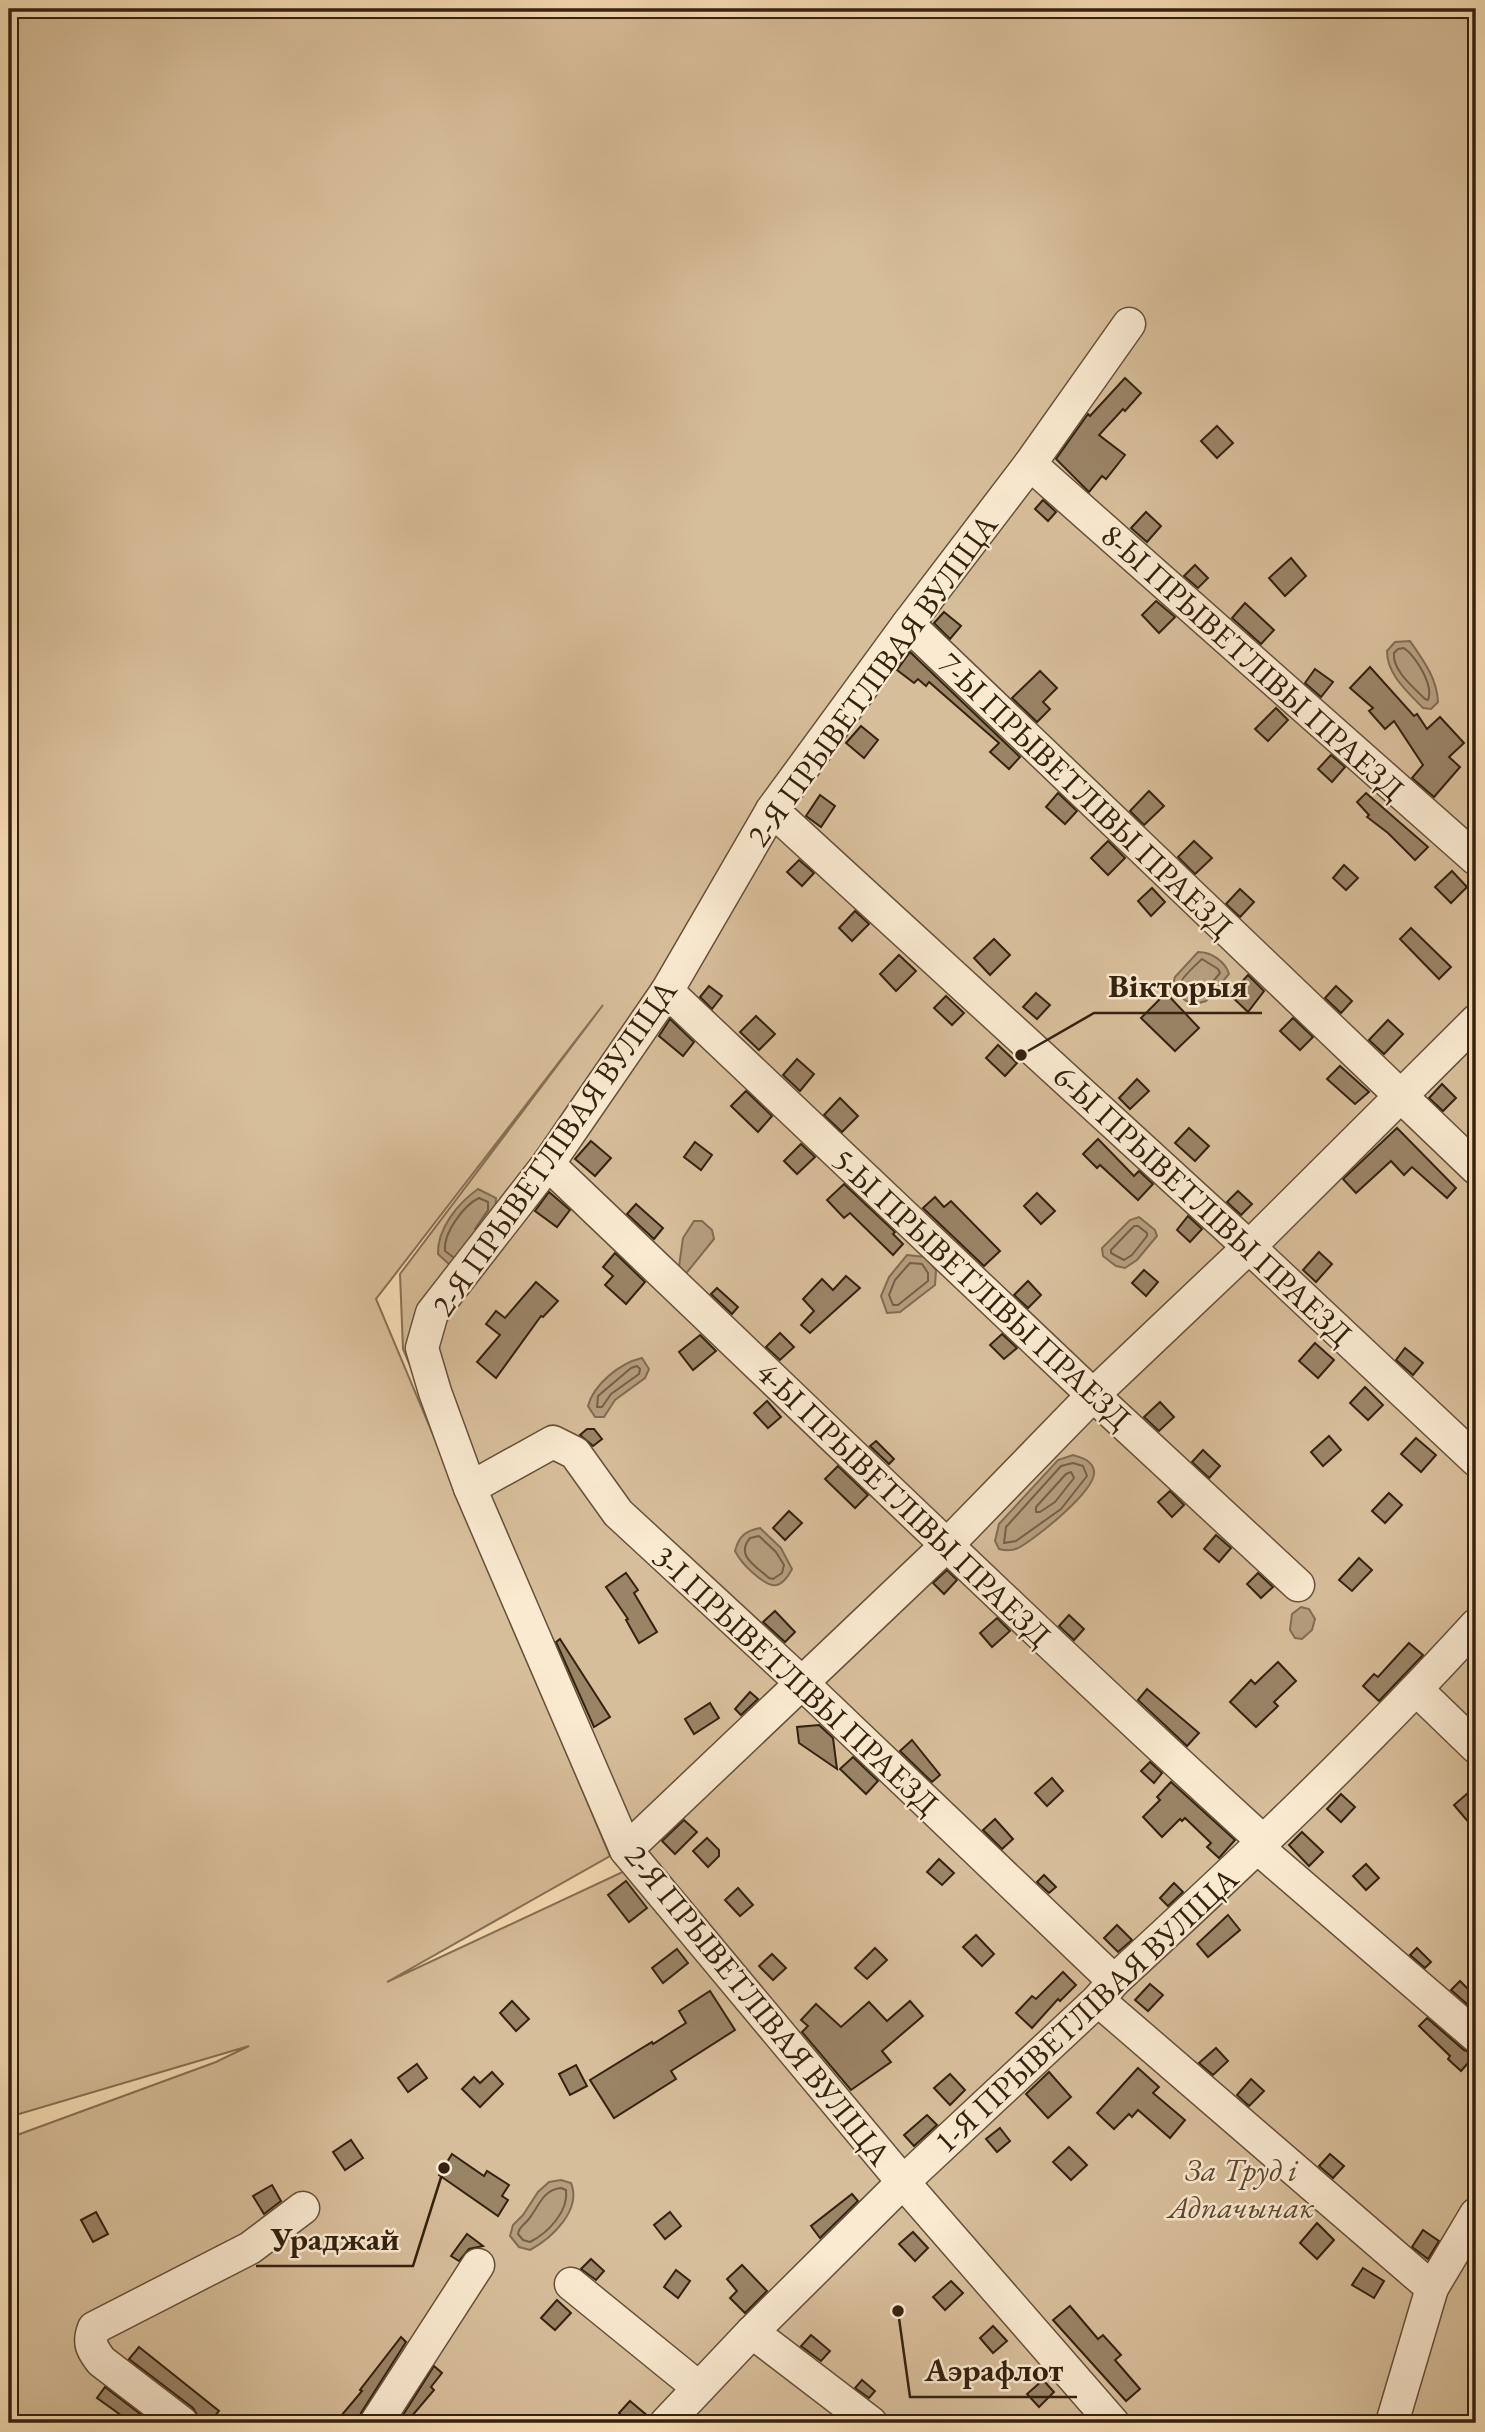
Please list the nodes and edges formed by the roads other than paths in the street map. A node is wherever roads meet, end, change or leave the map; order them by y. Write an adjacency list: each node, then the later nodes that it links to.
1 (1129, 324): 2 (lane, 2-Я ПРЫВЕТЛІВАЯ ВУЛІЦА)
2 (1030, 464): 3 (lane, 2-Я ПРЫВЕТЛІВАЯ ВУЛІЦА); 5 (lane, 8-Ы ПРЫВЕТЛІВЫ ПРАЕЗД)
3 (908, 624): 4 (lane, 2-Я ПРЫВЕТЛІВАЯ ВУЛІЦА); 8 (lane, 7-Ы ПРЫВЕТЛІВЫ ПРАЕЗД)
4 (772, 810): 6 (lane, 2-Я ПРЫВЕТЛІВАЯ ВУЛІЦА); 11 (lane, 6-Ы ПРЫВЕТЛІВЫ ПРАЕЗД)
5 (1476, 859)
6 (667, 991): 9 (lane, 2-Я ПРЫВЕТЛІВАЯ ВУЛІЦА); 12 (lane, 5-Ы ПРЫВЕТЛІВЫ ПРАЕЗД)
7 (1476, 1021): 8 (lane)
8 (1401, 1098): 10 (lane, 7-Ы ПРЫВЕТЛІВЫ ПРАЕЗД); 11 (lane)
9 (548, 1164): 14 (lane, 2-Я ПРЫВЕТЛІВАЯ ВУЛІЦА); 15 (lane, 4-Ы ПРЫВЕТЛІВЫ ПРАЕЗД)
10 (1476, 1168)
11 (1250, 1247): 12 (lane); 13 (lane, 6-Ы ПРЫВЕТЛІВЫ ПРАЕЗД)
12 (1093, 1395): 15 (lane); 16 (lane, 5-Ы ПРЫВЕТЛІВЫ ПРАЕЗД)
13 (1476, 1460)
14 (470, 1489): 18 (lane, 3-І ПРЫВЕТЛІВЫ ПРАЕЗД); 22 (lane, 2-Я ПРЫВЕТЛІВАЯ ВУЛІЦА)
15 (948, 1544): 18 (lane); 21 (lane, 4-Ы ПРЫВЕТЛІВЫ ПРАЕЗД)
16 (1298, 1585)
17 (1476, 1625): 19 (lane, 1-Я ПРЫВЕТЛІВАЯ ВУЛІЦА)
18 (803, 1684): 22 (lane); 23 (lane, 3-І ПРЫВЕТЛІВЫ ПРАЕЗД)
19 (1417, 1690): 20 (lane); 21 (lane, 1-Я ПРЫВЕТЛІВАЯ ВУЛІЦА)
20 (1476, 1747)
21 (1261, 1845): 23 (lane, 1-Я ПРЫВЕТЛІВАЯ ВУЛІЦА); 24 (lane, 4-Ы ПРЫВЕТЛІВЫ ПРАЕЗД)
22 (626, 1850): 25 (lane, 2-Я ПРЫВЕТЛІВАЯ ВУЛІЦА)
23 (1106, 1991): 25 (lane, 1-Я ПРЫВЕТЛІВАЯ ВУЛІЦА); 30 (lane, 3-І ПРЫВЕТЛІВЫ ПРАЕЗД)
24 (1476, 2036)
25 (903, 2182): 31 (lane, 1-Я ПРЫВЕТЛІВАЯ ВУЛІЦА); 38 (lane, 2-Я ПРЫВЕТЛІВАЯ ВУЛІЦА)
26 (303, 2208): 34 (lane)
27 (1474, 2223): 30 (lane)
28 (478, 2264): 35 (lane)
29 (571, 2284): 32 (lane)
30 (1432, 2288): 33 (lane)
31 (752, 2332): 32 (lane, 1-Я ПРЫВЕТЛІВАЯ ВУЛІЦА); 37 (lane)
32 (699, 2388): 36 (lane, 1-Я ПРЫВЕТЛІВАЯ ВУЛІЦА)
33 (1399, 2421)
34 (182, 2423)
35 (376, 2423)
36 (666, 2423)
37 (871, 2423)
38 (1113, 2423)

